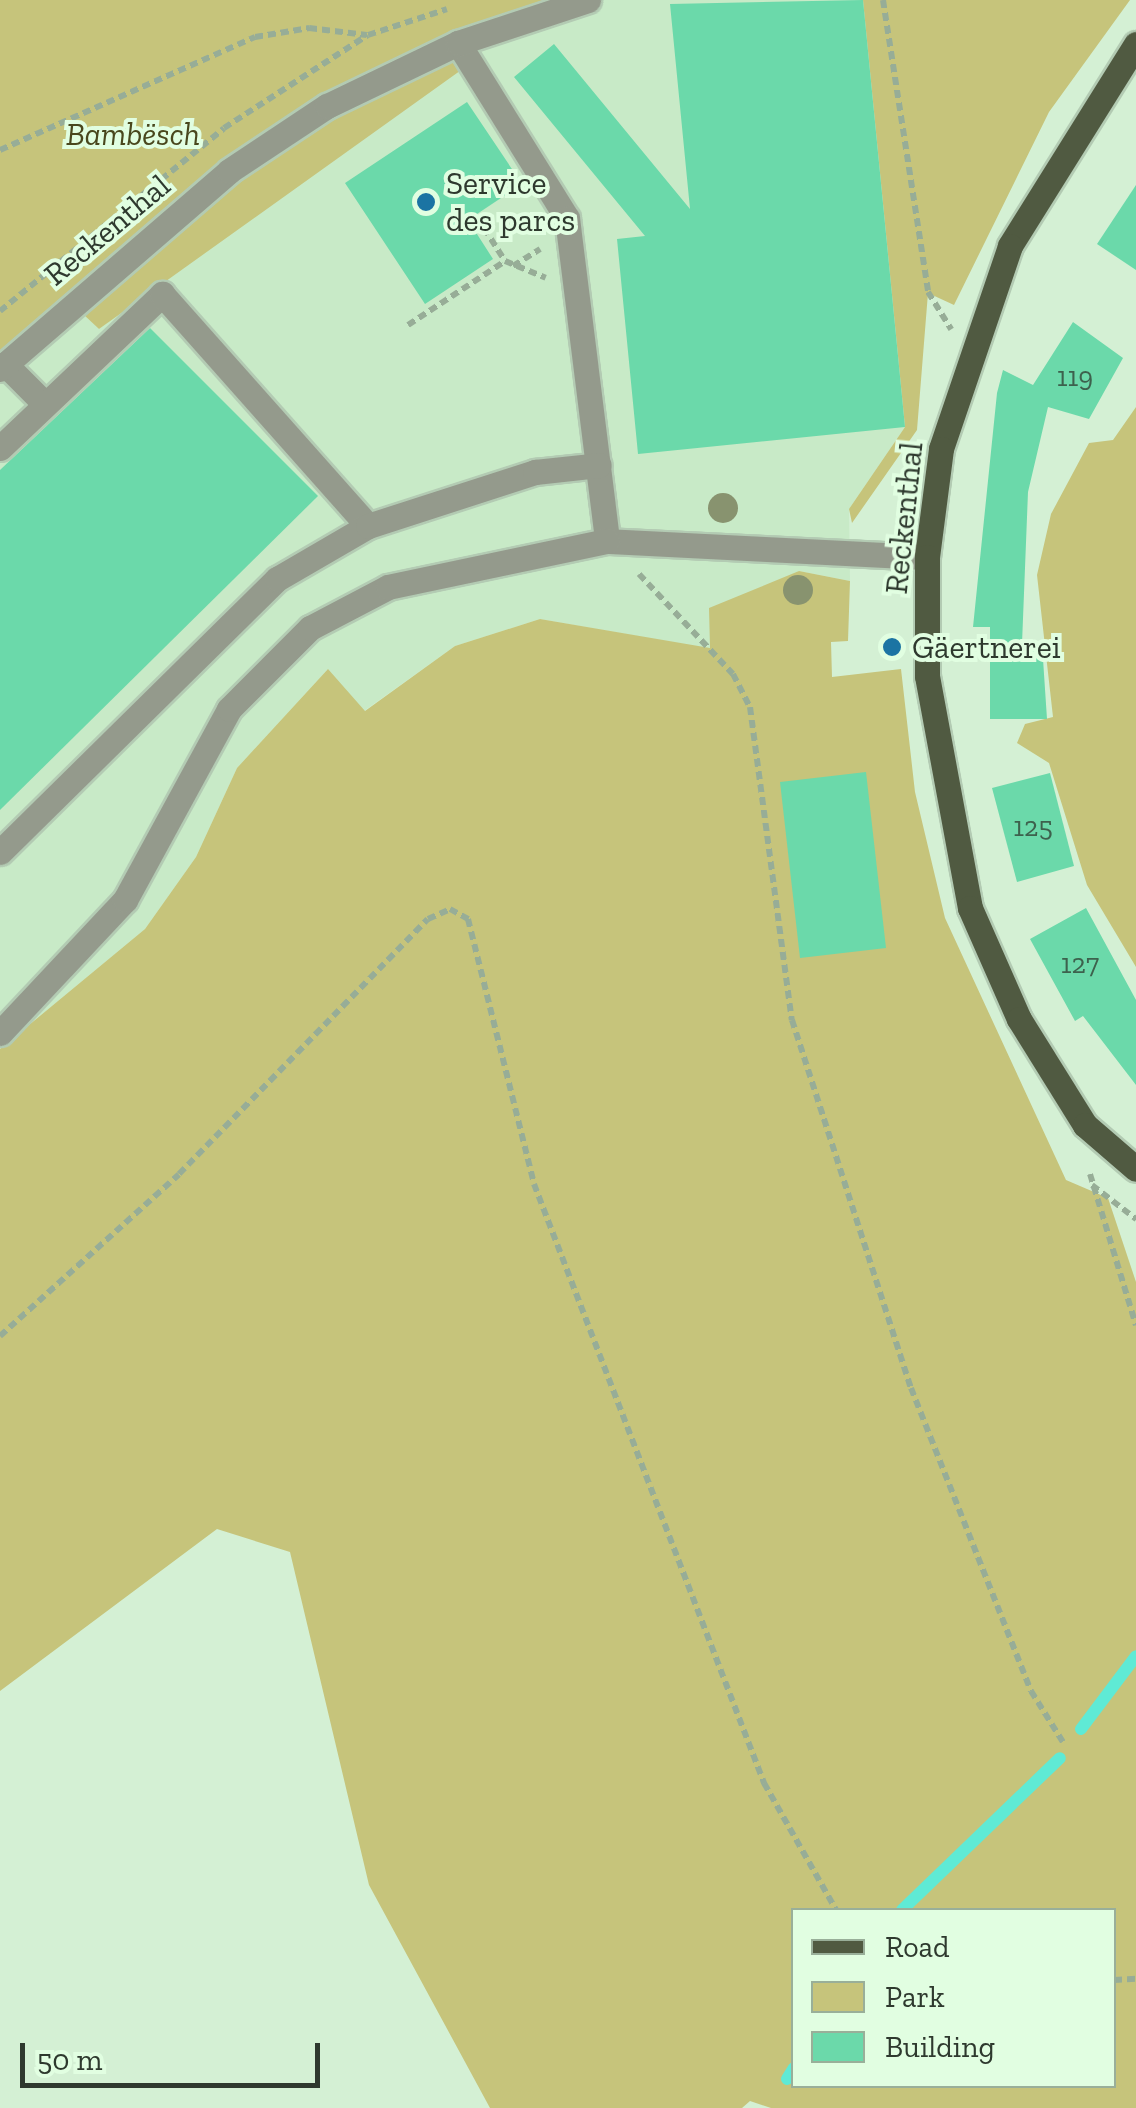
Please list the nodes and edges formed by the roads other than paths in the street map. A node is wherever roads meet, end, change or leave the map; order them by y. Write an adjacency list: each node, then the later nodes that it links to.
1 (588, 0): 2 (street, Reckenthal)
2 (458, 43): 4 (street, Reckenthal); 7 (street)
3 (1136, 44): 10 (main road, Reckenthal)
4 (3, 367): 5 (street)
5 (45, 404): 6 (street); 8 (street)
6 (0, 448)
7 (599, 465): 8 (street); 9 (street)
8 (368, 526): 11 (street)
9 (607, 541): 10 (street); 12 (street)
10 (926, 557): 13 (main road, Reckenthal)
11 (0, 852)
12 (0, 1033)
13 (1136, 1169)

